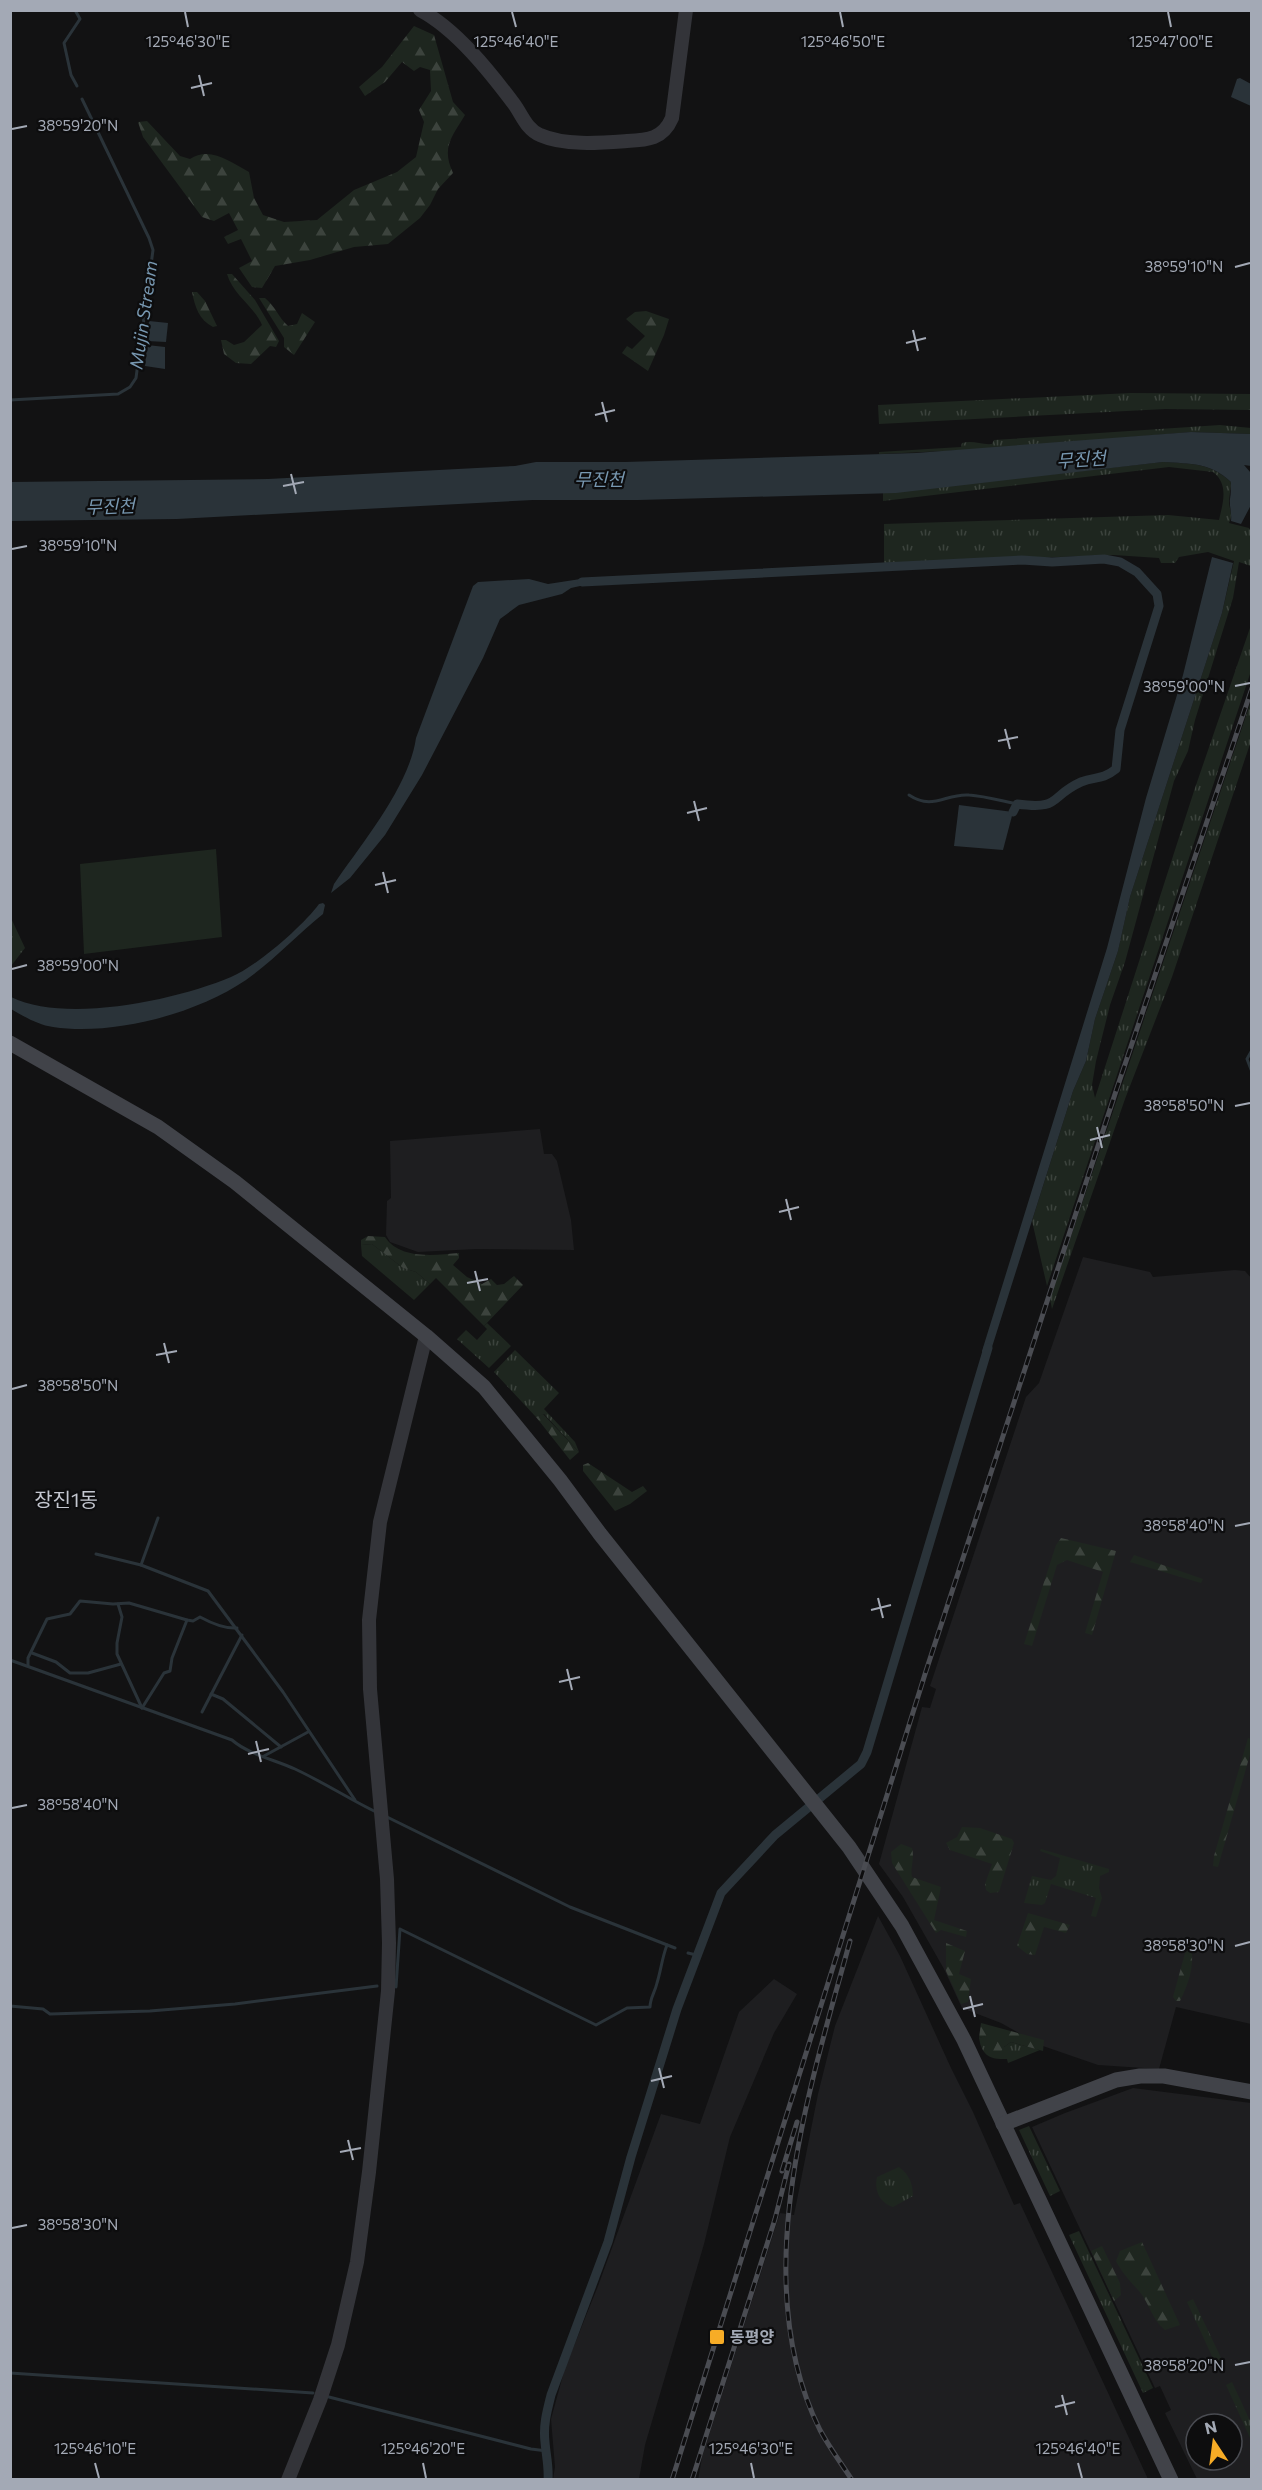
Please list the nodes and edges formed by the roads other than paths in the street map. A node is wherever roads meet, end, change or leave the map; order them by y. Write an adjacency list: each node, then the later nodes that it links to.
1 (420, 10): 2 (street)
2 (686, 10)
3 (10, 1043): 4 (main road)
4 (426, 1336): 6 (main road); 7 (street)
5 (1251, 2092): 6 (main road)
6 (1004, 2124): 8 (main road)
7 (288, 2480)
8 (1171, 2480)

